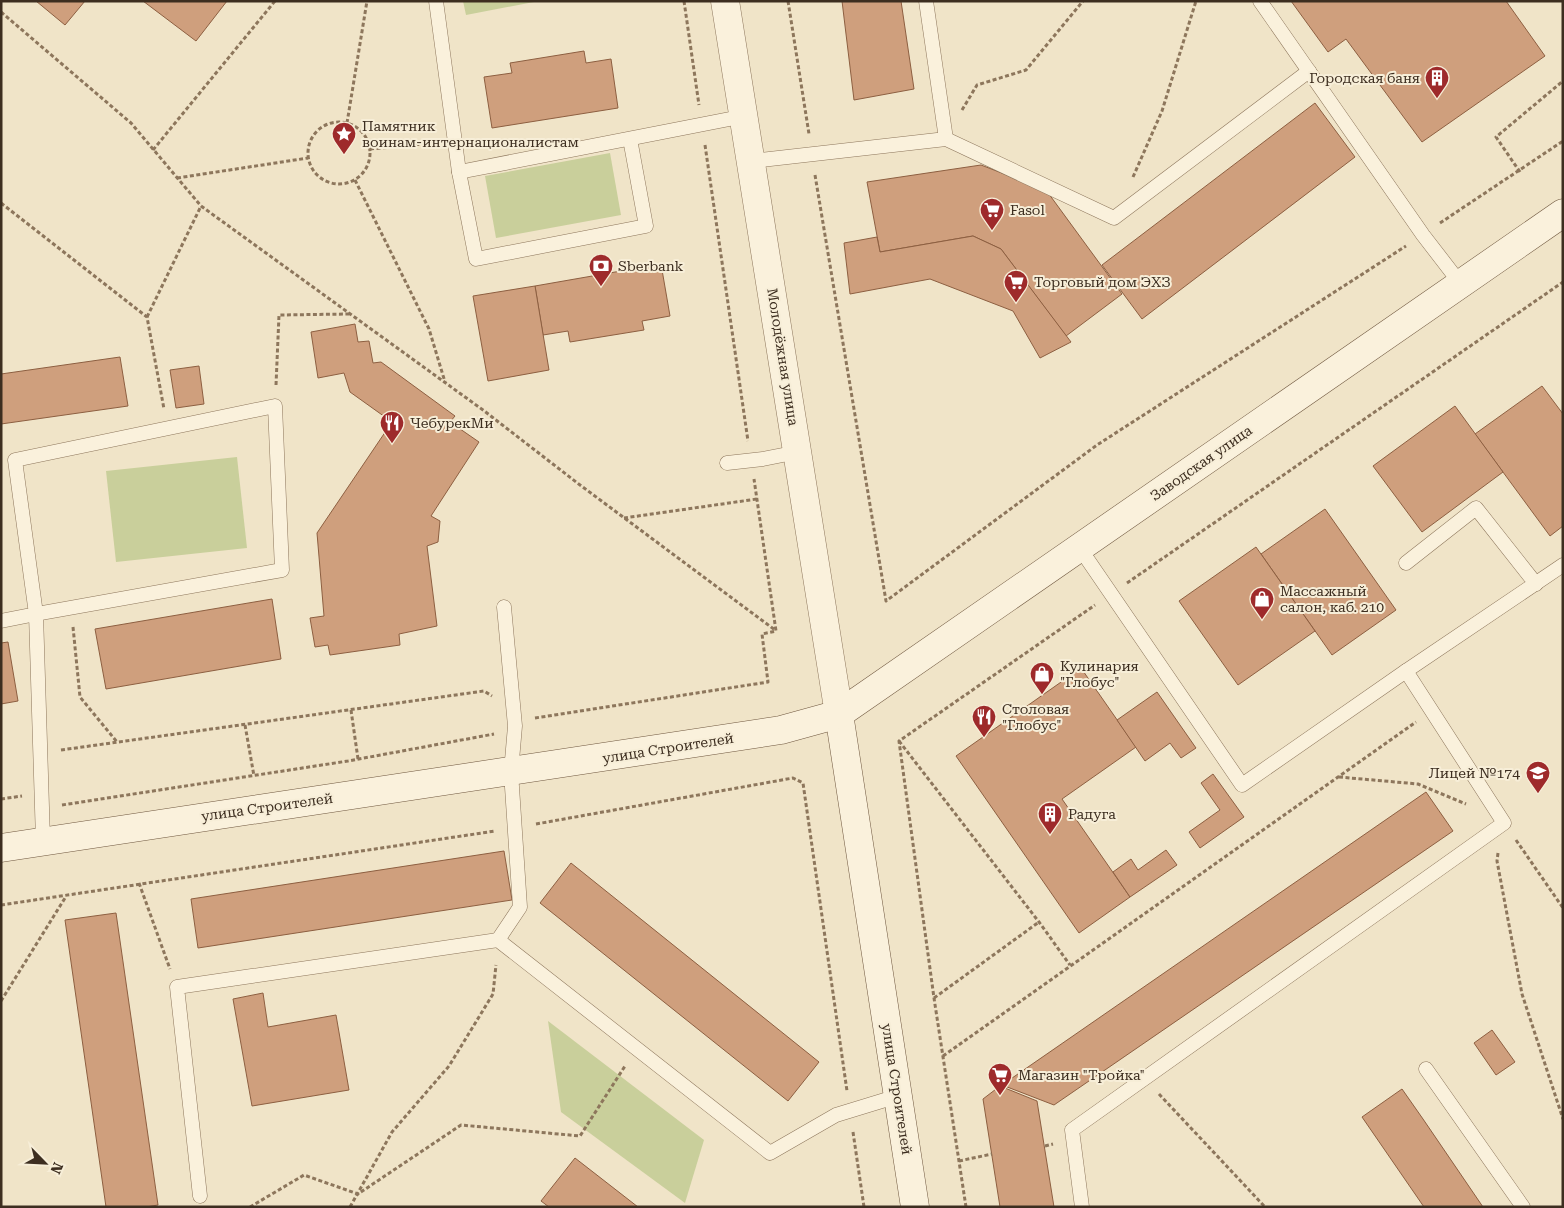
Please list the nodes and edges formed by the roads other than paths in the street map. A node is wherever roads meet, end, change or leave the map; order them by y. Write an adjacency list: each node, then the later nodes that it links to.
1 (436, 1): 10 (lane)
2 (725, 1): 6 (street, Молодёжная улица)
3 (926, 1): 8 (lane)
4 (1260, 1): 5 (lane)
5 (1309, 71): 8 (lane); 12 (lane)
6 (745, 116): 7 (lane); 9 (street, Молодёжная улица)
7 (630, 138): 10 (lane); 10 (lane)
8 (946, 139): 9 (lane)
9 (752, 161): 13 (street, Молодёжная улица)
10 (459, 172)
11 (1563, 213): 12 (street, Заводская улица)
12 (1460, 283): 16 (street, Заводская улица)
13 (798, 452): 15 (lane); 24 (street, Молодёжная улица)
14 (8, 459): 21 (lane); 21 (lane)
15 (727, 463)
16 (1079, 548): 23 (lane); 24 (street, Заводская улица)
17 (1406, 563): 19 (lane)
18 (1563, 565): 19 (lane)
19 (1536, 584): 23 (lane)
20 (504, 607): 25 (lane)
21 (36, 614): 22 (lane); 26 (lane)
22 (1, 621)
23 (1406, 671): 33 (lane)
24 (839, 714): 25 (street, улица Строителей); 30 (street, улица Строителей)
25 (510, 772): 26 (street, улица Строителей); 28 (lane)
26 (43, 840): 27 (street, улица Строителей)
27 (1, 848)
28 (498, 940): 30 (lane); 31 (lane)
29 (1426, 1068): 34 (lane)
30 (898, 1096): 32 (street, улица Строителей)
31 (200, 1196)
32 (915, 1207)
33 (1082, 1207)
34 (1523, 1207)

